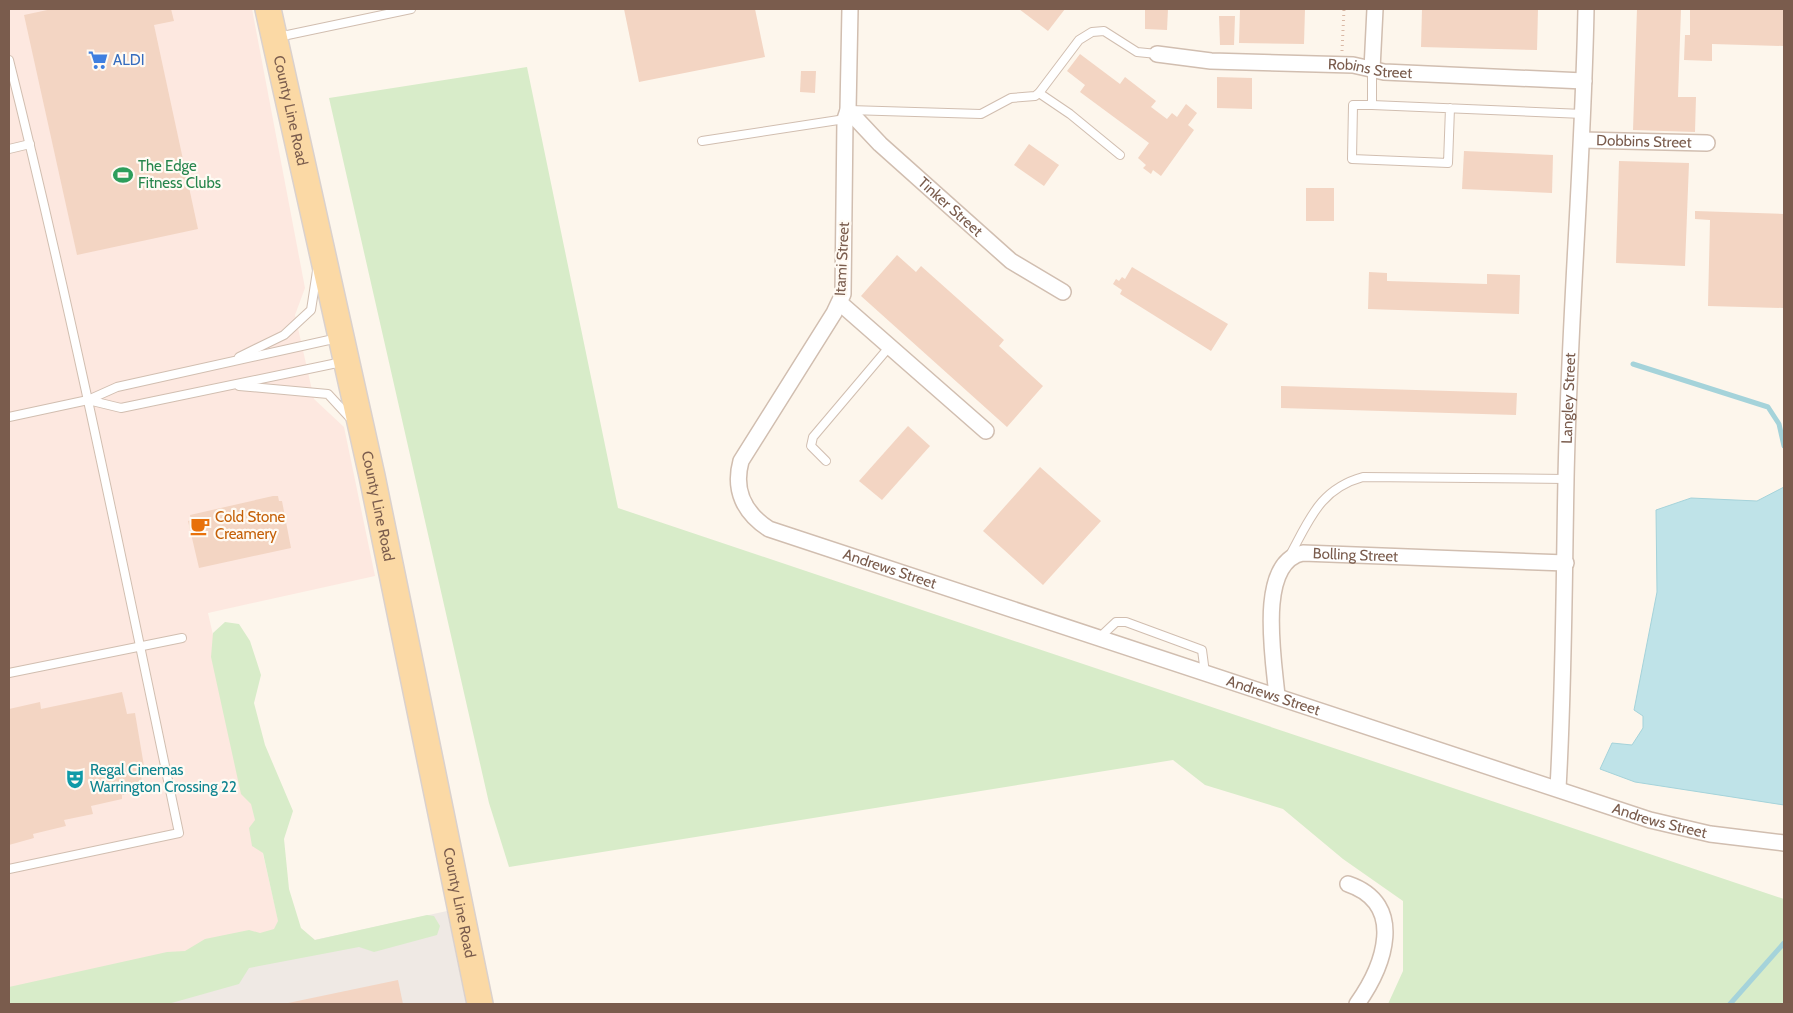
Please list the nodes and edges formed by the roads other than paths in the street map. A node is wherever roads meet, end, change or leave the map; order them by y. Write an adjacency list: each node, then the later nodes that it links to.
1 (268, 9): 6 (main road, County Line Road)
2 (411, 9): 6 (lane)
3 (850, 9): 14 (street, Itami Street)
4 (1375, 9): 9 (street)
5 (1586, 9): 10 (street, Langley Street)
6 (274, 38): 22 (main road, County Line Road)
7 (1157, 54): 9 (street, Robins Street); 11 (lane)
8 (9, 60): 19 (lane)
9 (1372, 69): 10 (street, Robins Street); 12 (lane)
10 (1584, 81): 15 (street, Langley Street)
11 (1038, 93): 14 (lane); 21 (lane)
12 (1372, 105): 13 (lane); 13 (lane)
13 (1450, 108): 15 (lane)
14 (846, 114): 17 (lane); 23 (street, Tinker Street); 24 (street, Itami Street)
15 (1583, 114): 16 (street, Langley Street)
16 (1582, 140): 18 (street, Dobbins Street); 35 (street, Langley Street)
17 (702, 141)
18 (1707, 143)
19 (30, 144): 20 (lane); 30 (lane)
20 (9, 149)
21 (1120, 155)
22 (319, 237): 25 (main road, County Line Road); 27 (lane)
23 (1062, 292)
24 (840, 303): 26 (street); 36 (street, Itami Street)
25 (340, 338): 27 (lane); 28 (main road, County Line Road)
26 (890, 346): 32 (street); 33 (lane)
27 (227, 362): 30 (lane)
28 (345, 362): 29 (lane); 34 (main road, County Line Road)
29 (229, 385): 30 (lane); 34 (lane)
30 (88, 400): 31 (lane); 41 (lane)
31 (9, 417)
32 (986, 431)
33 (826, 461)
34 (372, 476): 49 (main road, County Line Road)
35 (1566, 478): 37 (lane); 38 (street, Langley Street)
36 (769, 529): 40 (street, Andrews Street)
37 (1288, 559): 38 (street, Bolling Street); 44 (street)
38 (1566, 563): 45 (street, Langley Street)
39 (182, 638): 41 (lane)
40 (1098, 638): 43 (street, Andrews Street); 43 (lane)
41 (140, 647): 42 (lane); 47 (lane)
42 (9, 673)
43 (1205, 673): 44 (street, Andrews Street)
44 (1277, 696): 45 (street, Andrews Street)
45 (1558, 788): 46 (street, Andrews Street)
46 (1784, 843)
47 (9, 869)
48 (1348, 884): 50 (street)
49 (480, 1004)
50 (1357, 1004)

